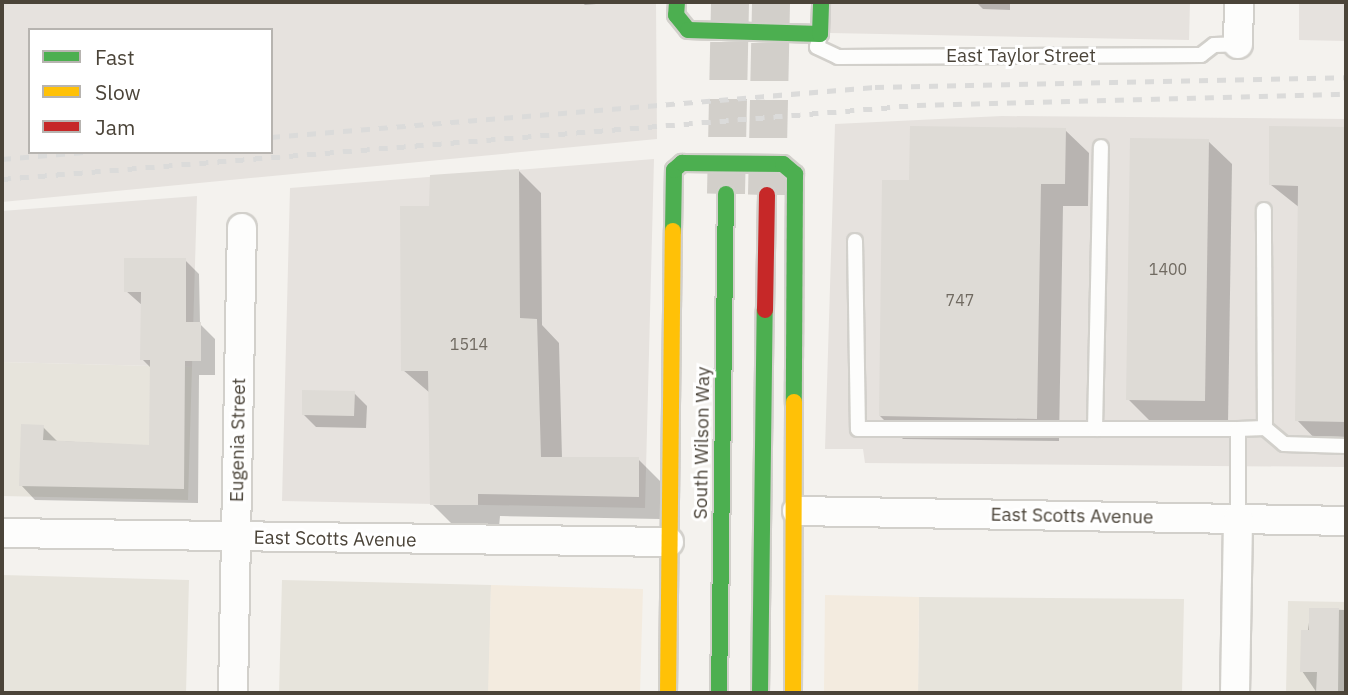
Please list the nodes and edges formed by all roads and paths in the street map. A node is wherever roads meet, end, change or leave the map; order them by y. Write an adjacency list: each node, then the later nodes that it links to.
1 (677, 2): 4 (main road)
2 (821, 2): 4 (main road)
3 (1239, 2): 5 (street)
4 (820, 34): 5 (lane, East Taylor Street)
5 (1238, 44)
6 (1101, 147): 13 (lane)
7 (726, 194): 24 (main road, South Wilson Way)
8 (767, 195): 25 (main road)
9 (1264, 210): 12 (lane)
10 (242, 228): 20 (street, Eugenia Street)
11 (855, 241): 13 (lane)
12 (1265, 428): 14 (lane); 15 (lane)
13 (1095, 429): 14 (lane)
14 (1238, 429): 17 (lane)
15 (1346, 446)
16 (797, 511): 17 (street, East Scotts Avenue); 21 (main road); 26 (main road)
17 (1238, 519): 18 (street, East Scotts Avenue); 27 (street)
18 (1346, 521)
19 (2, 533): 20 (street, East Scotts Avenue)
20 (237, 537): 21 (street, East Scotts Avenue); 22 (street, Eugenia Street)
21 (669, 542): 23 (main road)
22 (233, 693)
23 (668, 693)
24 (719, 693)
25 (760, 693)
26 (793, 693)
27 (1235, 693)

